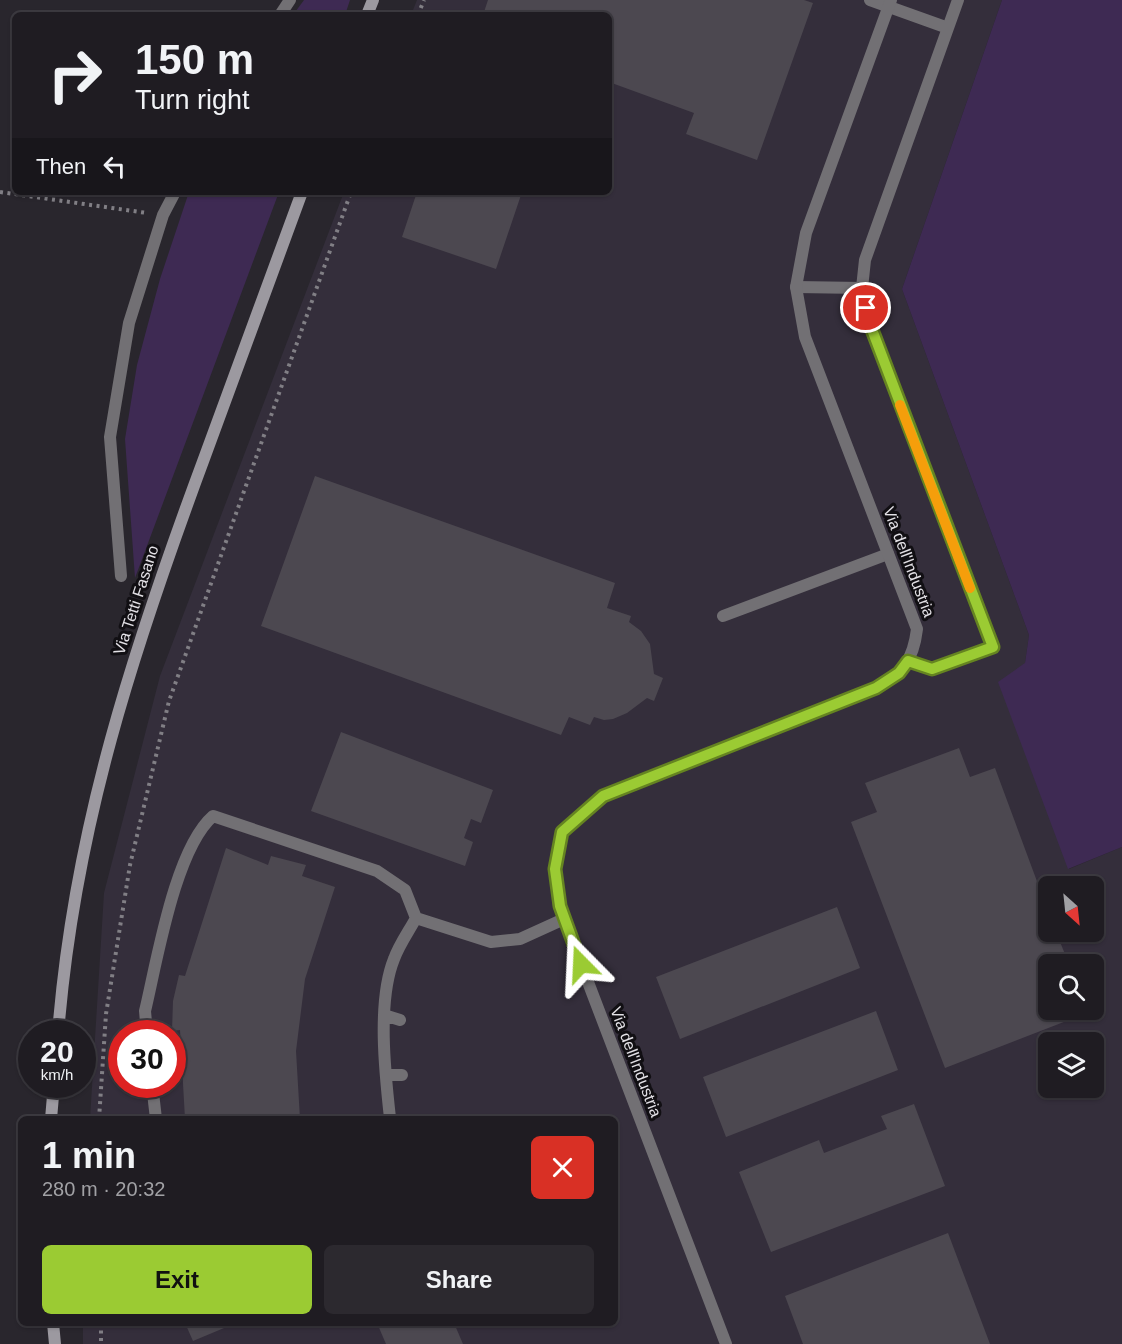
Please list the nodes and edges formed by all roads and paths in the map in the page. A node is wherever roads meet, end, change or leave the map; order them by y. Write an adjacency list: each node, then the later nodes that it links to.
1 (870, 0): 3 (street)
2 (958, 0): 4 (street)
3 (890, 3): 4 (street); 10 (street, Via dell'Industria)
4 (948, 28): 11 (street)
5 (21, 195): 9 (path)
6 (173, 195): 9 (street)
7 (301, 195): 19 (main road, Via Tetti Fasano)
8 (350, 195): 27 (path)
9 (163, 215): 13 (street)
10 (796, 287): 11 (street); 12 (street, Via dell'Industria)
11 (862, 288): 15 (street)
12 (888, 554): 14 (street); 15 (street, Via dell'Industria)
13 (122, 576)
14 (723, 616)
15 (908, 661): 17 (street, Via dell'Industria)
16 (416, 918): 17 (street); 18 (street); 20 (street)
17 (564, 919): 34 (street, Via dell'Industria)
18 (384, 1015): 21 (street); 22 (street)
19 (59, 1020)
20 (146, 1020)
21 (400, 1020)
22 (386, 1075): 23 (street); 29 (street)
23 (402, 1075)
24 (53, 1098): 26 (main road)
25 (154, 1098): 28 (street)
26 (51, 1116)
27 (99, 1116)
28 (156, 1116)
29 (390, 1116)
30 (53, 1326): 32 (main road)
31 (101, 1326): 33 (path)
32 (55, 1344)
33 (101, 1344)
34 (726, 1344)

